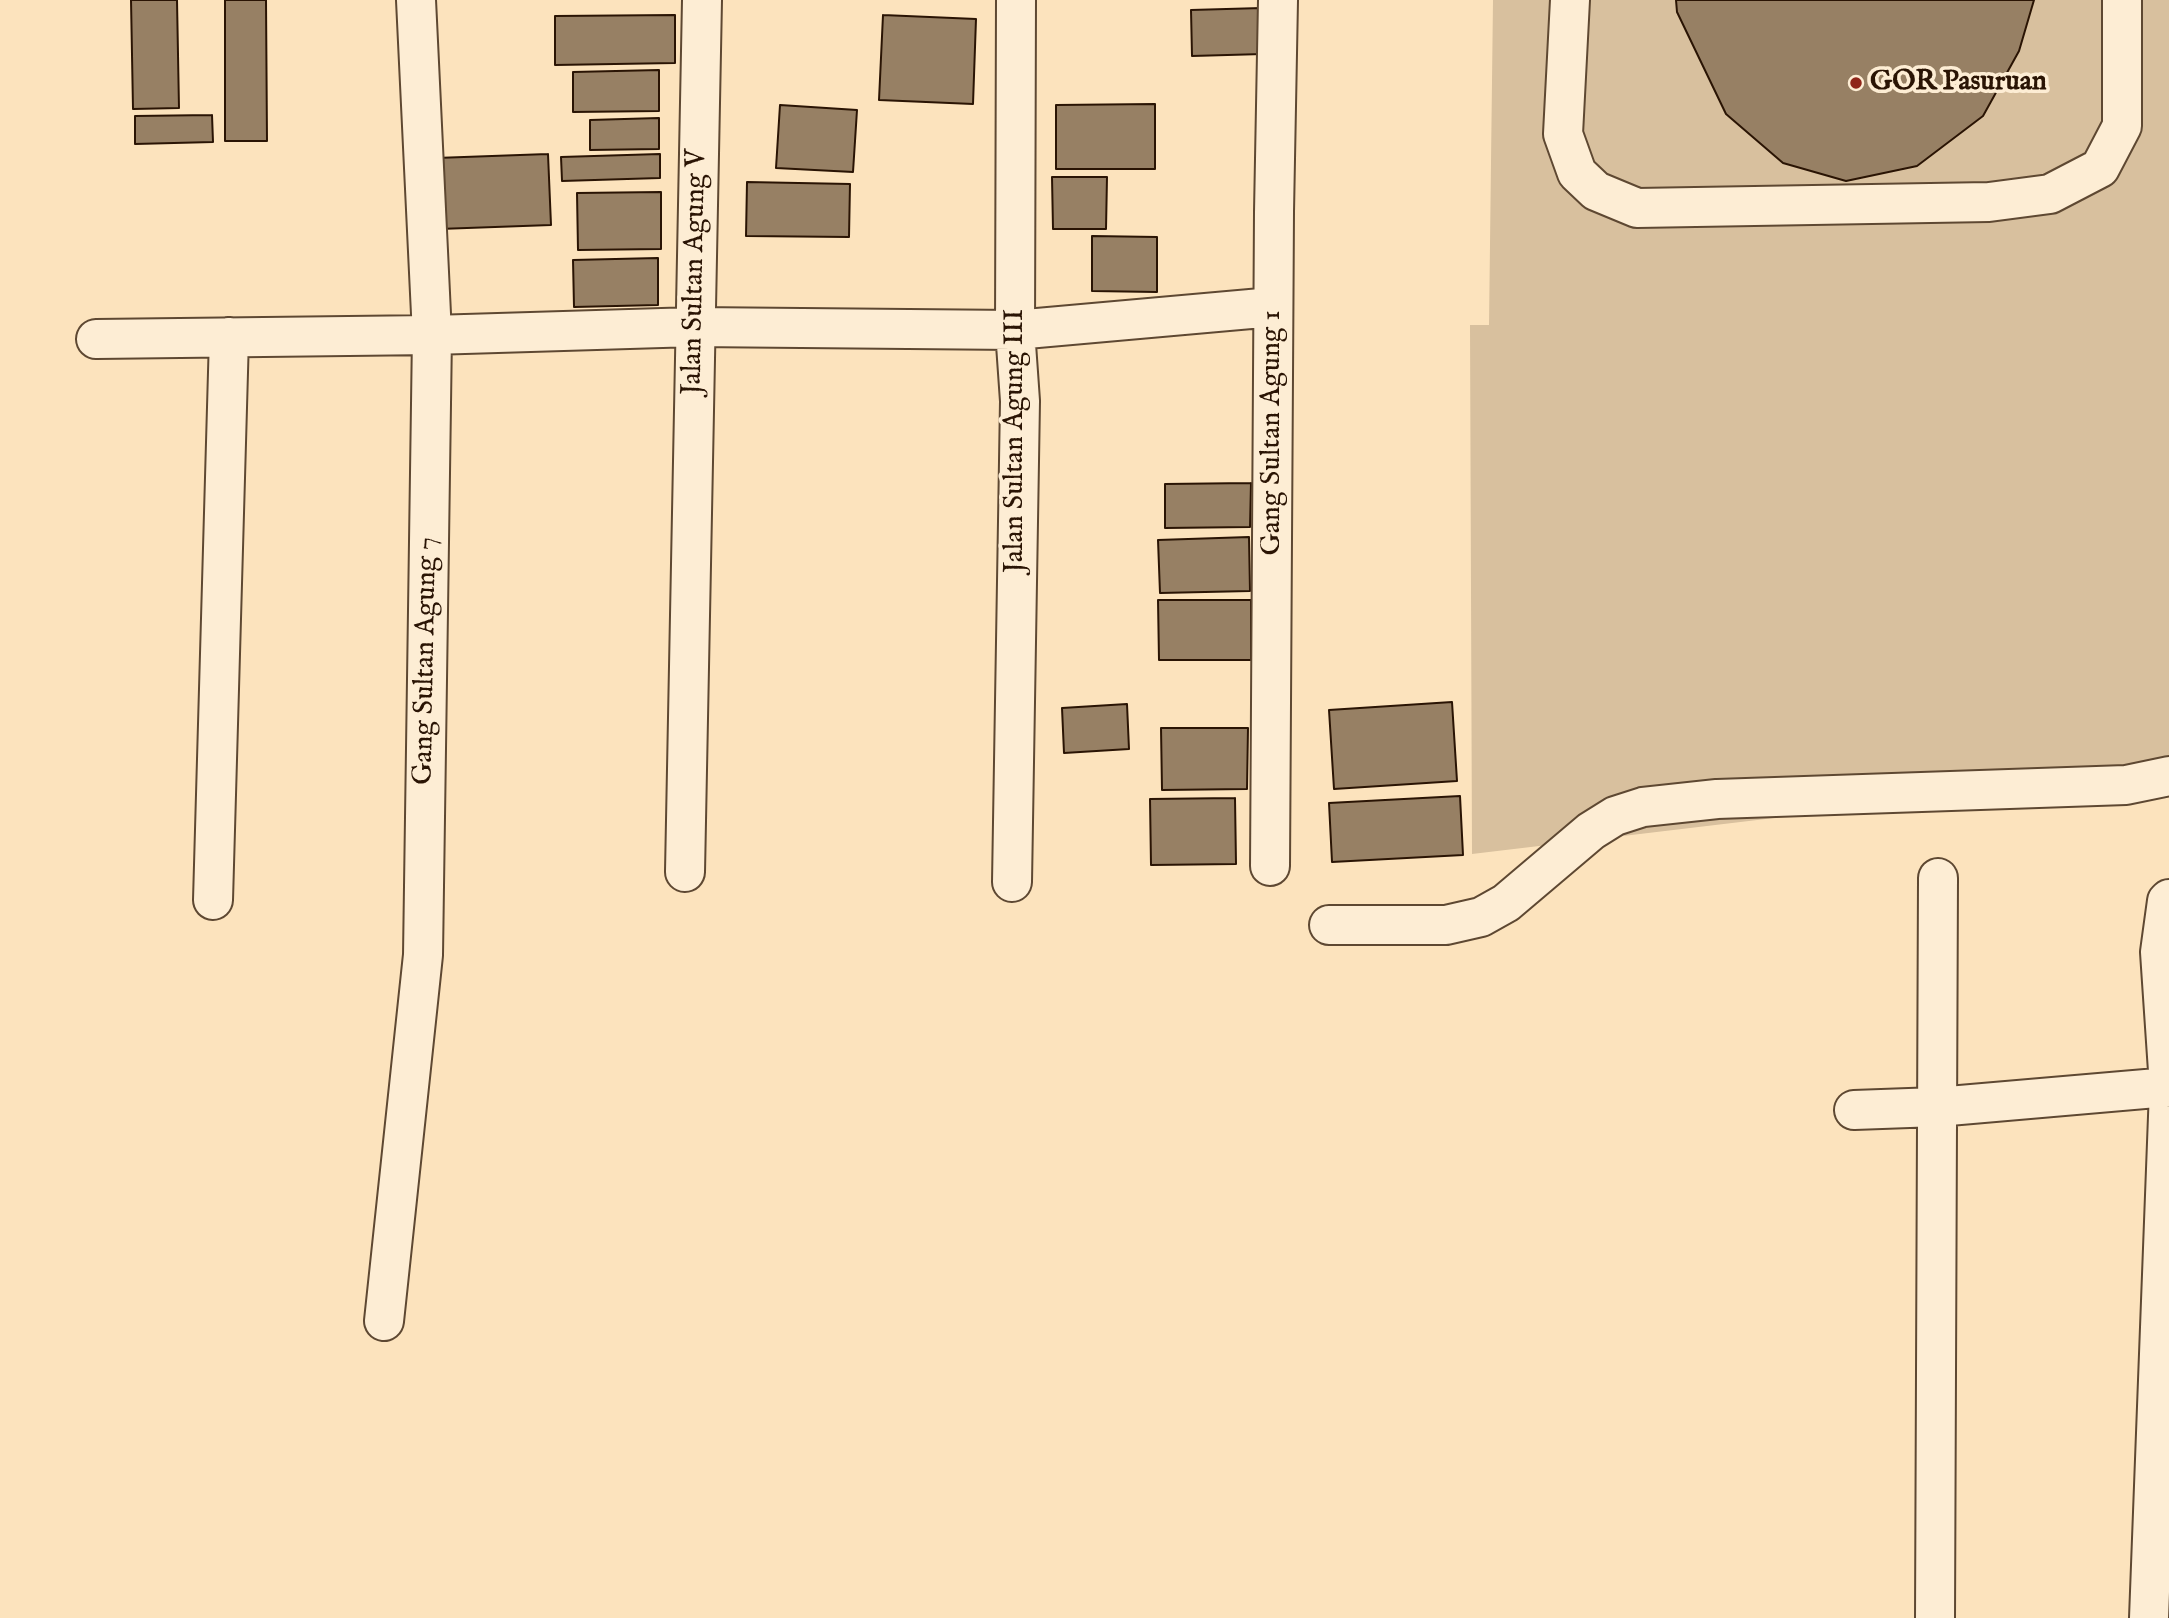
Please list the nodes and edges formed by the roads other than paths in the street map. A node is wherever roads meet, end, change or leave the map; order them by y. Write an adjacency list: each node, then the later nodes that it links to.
1 (416, 0): 10 (street, Gang Sultan Agung 7)
2 (702, 0): 8 (street, Jalan Sultan Agung V)
3 (1016, 0): 9 (street, Jalan Sultan Agung III)
4 (1278, 0): 7 (street, Gang Sultan Agung 1)
5 (1570, 0): 6 (street)
6 (2122, 0)
7 (1273, 307): 9 (street); 14 (street, Gang Sultan Agung 1)
8 (695, 327): 9 (street); 10 (street); 15 (street, Jalan Sultan Agung V)
9 (1015, 330): 17 (street, Jalan Sultan Agung III)
10 (432, 335): 11 (street); 24 (street, Gang Sultan Agung 7)
11 (229, 337): 12 (street); 19 (street)
12 (96, 339)
13 (2169, 776): 20 (street)
14 (1270, 866)
15 (685, 872)
16 (1938, 878): 22 (street)
17 (1012, 882)
18 (2169, 899): 21 (street)
19 (213, 900)
20 (1329, 925)
21 (2169, 1088): 22 (street); 26 (street)
22 (1937, 1107): 23 (street); 25 (street)
23 (1854, 1110)
24 (384, 1321)
25 (1935, 1618)
26 (2149, 1618)

